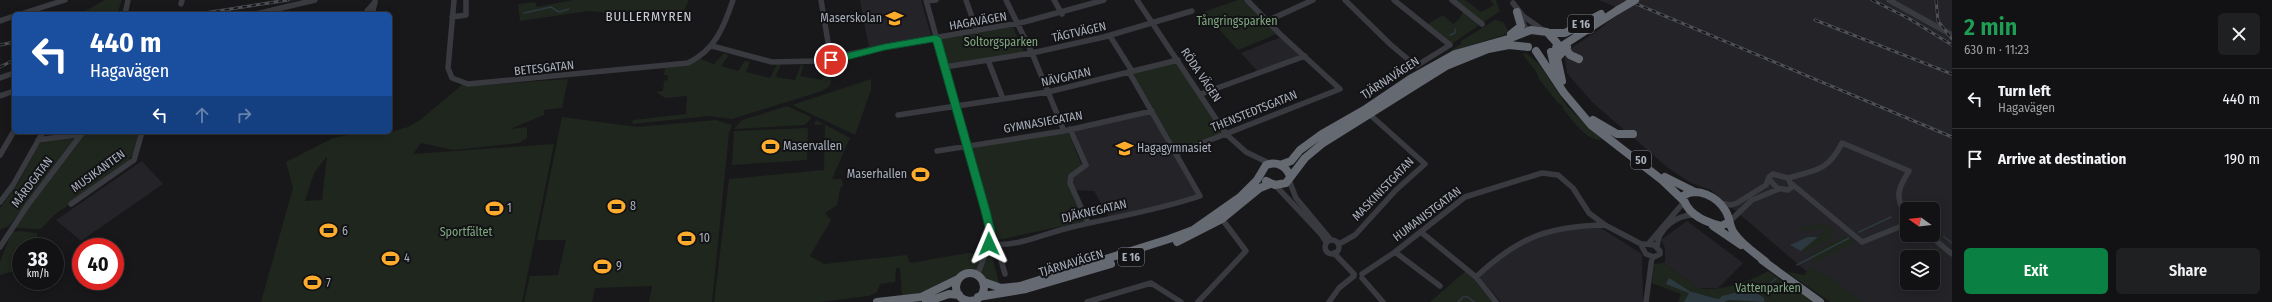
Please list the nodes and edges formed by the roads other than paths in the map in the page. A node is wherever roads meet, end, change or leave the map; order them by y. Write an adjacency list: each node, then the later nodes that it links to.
1 (65, 0): 26 (street)
2 (128, 0): 27 (street)
3 (315, 0): 28 (street)
4 (454, 0): 32 (street, BETESGATAN)
5 (466, 0): 32 (street)
6 (733, 0): 46 (street, BETESGATAN)
7 (821, 0): 54 (street)
8 (936, 0): 22 (street)
9 (966, 0): 38 (street)
10 (1006, 0): 36 (street)
11 (1054, 0): 30 (street)
12 (1104, 0): 30 (street, HAGAVÄGEN)
13 (1137, 0): 35 (street, RÖDA VÄGEN)
14 (1247, 0): 34 (street)
15 (1313, 0): 34 (street)
16 (1345, 0): 17 (street, TJÄRNAVÄGEN)
17 (1394, 0)
18 (1452, 0): 37 (street)
19 (1624, 0): 24 (highway, E 16)
20 (1635, 0): 24 (highway, E 16, bridge)
21 (1889, 0): 42 (street)
22 (926, 1): 44 (street)
23 (1513, 2): 29 (street); 41 (street)
24 (1615, 8): 40 (highway); 41 (highway, E 16); 49 (highway, E 16); 62 (highway, 50)
25 (1192, 11): 35 (street, TÄGTVÄGEN)
26 (27, 12)
27 (125, 12)
28 (266, 12)
29 (1517, 12): 39 (street); 45 (highway)
30 (1062, 14): 36 (street, HAGAVÄGEN)
31 (12, 17): 33 (street)
32 (452, 17): 46 (street, BETESGATAN)
33 (0, 21)
34 (1267, 21): 52 (street)
35 (1153, 23): 43 (street, TÄGTVÄGEN); 56 (street, RÖDA VÄGEN)
36 (1018, 24): 38 (street, HAGAVÄGEN); 51 (street)
37 (1482, 24)
38 (977, 31): 44 (street, HAGAVÄGEN)
39 (1526, 31): 41 (highway, E 16); 45 (highway, TJÄRNAVÄGEN / E 16); 47 (highway)
40 (1560, 31)
41 (1546, 32): 49 (highway, E 16)
42 (1952, 35)
43 (1110, 36): 51 (street, TÄGTVÄGEN); 58 (street)
44 (936, 38): 54 (street, HAGAVÄGEN); 57 (street)
45 (1497, 44): 47 (highway, TJÄRNAVÄGEN / E 16); 60 (highway); 70 (highway, TJÄRNAVÄGEN / E 16)
46 (712, 46): 54 (street, HAGAVÄGEN)
47 (1528, 47): 50 (highway, E 16)
48 (1566, 49): 53 (highway)
49 (1554, 50): 50 (highway, E 16); 62 (highway, 50)
50 (1536, 51): 60 (highway, 50)
51 (1032, 53): 55 (street, TÄGTVÄGEN); 64 (street)
52 (1305, 56): 65 (street); 80 (street, THENSTEDTSGATAN)
53 (1579, 59)
54 (831, 60)
55 (988, 60): 57 (street, TÄGTVÄGEN); 67 (street)
56 (1178, 60): 58 (street, NÄVGATAN); 65 (street, RÖDA VÄGEN)
57 (945, 67): 68 (street)
58 (1130, 71): 64 (street, NÄVGATAN); 69 (street)
59 (12, 74): 61 (street)
60 (1552, 74): 100 (highway, 50)
61 (0, 78)
62 (1562, 81): 72 (highway, 50)
63 (12, 92): 66 (street)
64 (1048, 92): 67 (street, NÄVGATAN); 74 (street)
65 (1201, 94): 80 (street, RÖDA VÄGEN)
66 (0, 96)
67 (1003, 99): 68 (street, NÄVGATAN)
68 (956, 106): 71 (street, NÄVGATAN); 83 (street)
69 (1152, 111): 73 (street, GYMNASIEGATAN); 85 (street)
70 (1366, 112): 88 (highway, TJÄRNAVÄGEN / E 16); 90 (highway, TJÄRNAVÄGEN / E 16); 115 (street, MASKINISTGATAN)
71 (898, 115)
72 (1593, 120): 81 (highway); 97 (highway, 50)
73 (1070, 129): 74 (street, GYMNASIEGATAN); 108 (street)
74 (1064, 130): 83 (street, GYMNASIEGATAN)
75 (12, 134): 86 (street)
76 (42, 134): 82 (street)
77 (77, 134): 82 (street)
78 (82, 134): 119 (street, MÅRDGATAN)
79 (141, 134): 102 (street, MUSIKANTEN)
80 (1226, 134): 85 (street, THENSTEDTSGATAN); 87 (street, RÖDA VÄGEN)
81 (1633, 134)
82 (38, 140): 99 (street)
83 (967, 146): 84 (street, GYMNASIEGATAN); 114 (street)
84 (937, 151)
85 (1176, 153): 108 (street, DJÄKNEGATAN)
86 (0, 155)
87 (1253, 157): 88 (street, RÖDA VÄGEN); 89 (street, RÖDA VÄGEN)
88 (1276, 164): 89 (highway); 90 (highway)
89 (1262, 172): 94 (highway); 129 (highway, TJÄRNAVÄGEN / E 16)
90 (1289, 178): 94 (highway); 112 (street)
91 (1788, 178): 92 (street); 93 (street); 103 (street)
92 (1769, 179): 95 (street); 101 (street)
93 (1792, 184): 96 (street); 98 (street)
94 (1273, 185): 105 (highway, TJÄRNAVÄGEN / E 16); 112 (street)
95 (1779, 189): 96 (street); 107 (street)
96 (1788, 190): 98 (street)
97 (1695, 192): 100 (highway); 101 (highway)
98 (1808, 199): 110 (street)
99 (0, 202)
100 (1684, 202): 104 (highway); 116 (street)
101 (1718, 202): 107 (highway)
102 (71, 204)
103 (1900, 205)
104 (1696, 215): 106 (highway); 118 (street)
105 (1222, 220): 131 (highway, TJÄRNAVÄGEN / E 16); 137 (street)
106 (1706, 221): 107 (highway); 124 (highway)
107 (1730, 222): 124 (highway)
108 (1088, 223): 117 (street, DJÄKNEGATAN)
109 (1605, 226): 111 (street, HUMANISTGATAN); 116 (street, HUMANISTGATAN); 127 (street)
110 (1900, 228)
111 (1421, 232): 121 (street, HUMANISTGATAN); 127 (street)
112 (1328, 241): 115 (street); 120 (street)
113 (1937, 242): 122 (street)
114 (989, 244): 117 (street, DJÄKNEGATAN); 129 (street)
115 (1338, 244): 120 (street)
116 (1646, 244): 118 (street, HUMANISTGATAN); 123 (street)
117 (997, 246): 125 (street)
118 (1656, 246): 123 (street)
119 (0, 247)
120 (1336, 252): 126 (street)
121 (1395, 252): 126 (street, HUMANISTGATAN); 130 (street)
122 (1952, 254)
123 (1652, 257): 141 (street)
124 (1766, 262): 142 (highway)
125 (1004, 274)
126 (1358, 276): 138 (street); 139 (street)
127 (1476, 277): 140 (street)
128 (958, 279): 129 (highway, TJÄRNAVÄGEN / E 16); 132 (highway); 133 (highway, TJÄRNAVÄGEN / E 16)
129 (981, 279): 131 (highway)
130 (1440, 286)
131 (978, 297): 132 (highway, TJÄRNAVÄGEN / E 16)
132 (964, 299): 134 (highway, TJÄRNAVÄGEN / E 16)
133 (877, 302)
134 (926, 302)
135 (1087, 302): 136 (street)
136 (1181, 302)
137 (1198, 302)
138 (1329, 302)
139 (1382, 302)
140 (1496, 302)
141 (1646, 302)
142 (1820, 302)

